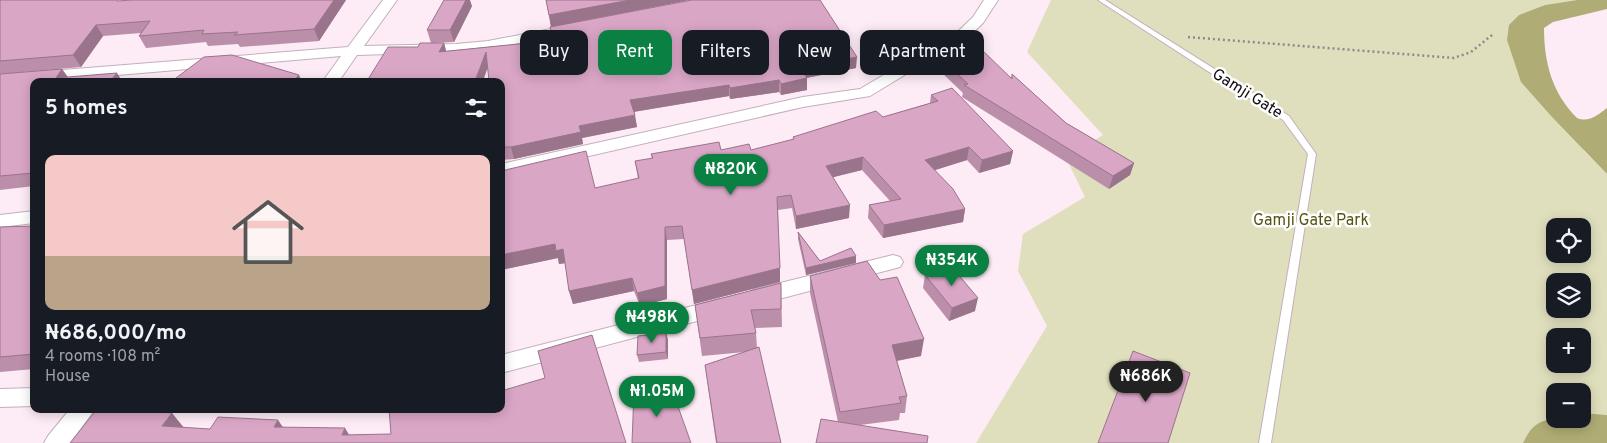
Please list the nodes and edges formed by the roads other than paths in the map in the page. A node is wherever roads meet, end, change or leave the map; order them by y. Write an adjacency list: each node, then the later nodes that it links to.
1 (390, 0): 5 (street)
2 (991, 0): 8 (street)
3 (1101, 0): 17 (lane, Gamji Gate)
4 (595, 24): 5 (street)
5 (352, 51): 6 (street); 7 (street)
6 (333, 78)
7 (0, 80)
8 (505, 169)
9 (30, 217): 10 (street)
10 (0, 221)
11 (893, 262): 12 (street)
12 (505, 363)
13 (30, 397): 14 (street)
14 (0, 398)
15 (80, 413): 16 (street)
16 (56, 443)
17 (1265, 443)

